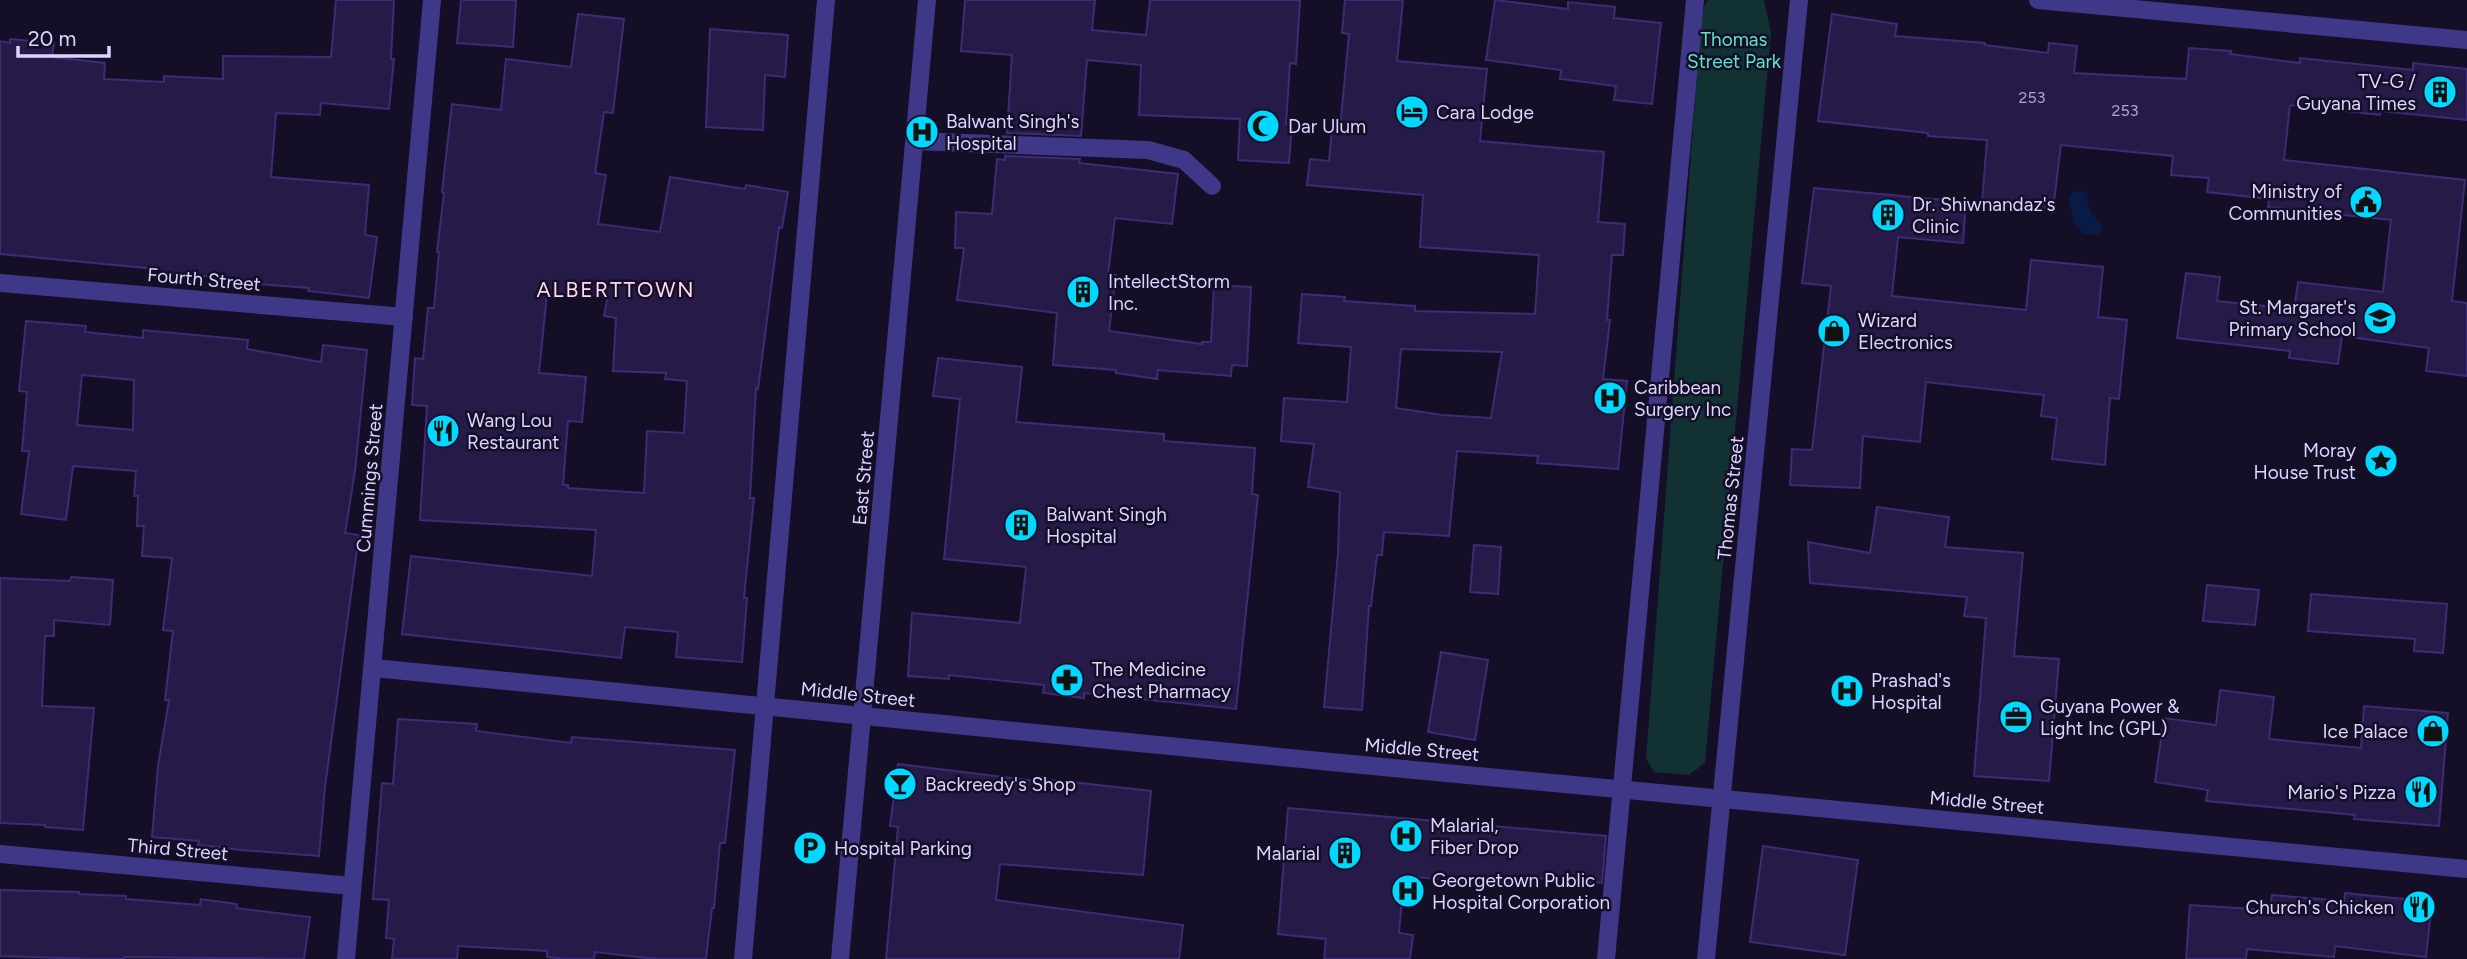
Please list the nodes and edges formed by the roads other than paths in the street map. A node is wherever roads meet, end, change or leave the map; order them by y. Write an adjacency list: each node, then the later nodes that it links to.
1 (432, 0): 11 (street, Cummings Street)
2 (826, 0): 13 (street)
3 (927, 0): 8 (street, East Street)
4 (1695, 0): 15 (street)
5 (1799, 0): 16 (street, Thomas Street)
6 (2038, 0): 7 (street)
7 (2467, 40)
8 (915, 141): 9 (street); 14 (street, East Street)
9 (1212, 186)
10 (0, 283): 11 (street, Fourth Street)
11 (404, 317): 12 (street, Cummings Street)
12 (374, 668): 13 (street, Middle Street); 19 (street, Cummings Street)
13 (765, 706): 14 (street, Middle Street); 21 (street)
14 (862, 715): 15 (street, Middle Street); 22 (street, East Street)
15 (1622, 788): 16 (street, Middle Street); 23 (street)
16 (1722, 797): 18 (street, Middle Street); 24 (street, Thomas Street)
17 (0, 854): 19 (street, Third Street)
18 (2467, 869)
19 (352, 886): 20 (street, Cummings Street)
20 (346, 959)
21 (743, 959)
22 (840, 959)
23 (1606, 959)
24 (1706, 959)

